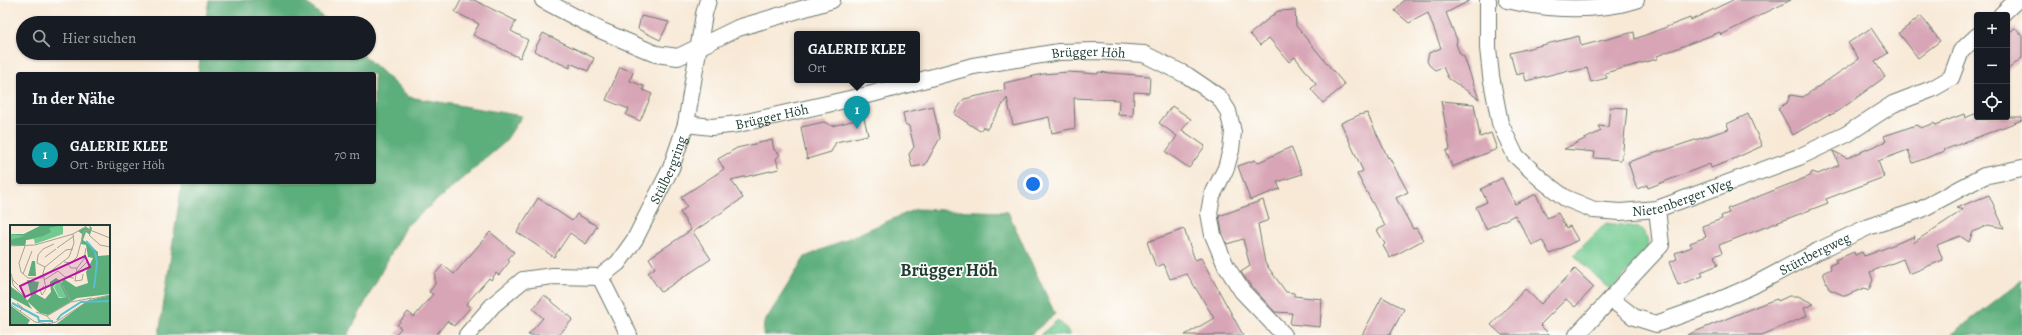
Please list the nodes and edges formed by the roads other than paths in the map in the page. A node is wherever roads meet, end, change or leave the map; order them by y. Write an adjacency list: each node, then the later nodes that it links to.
1 (543, 0): 10 (street)
2 (708, 0): 10 (street, Stülbergring)
3 (832, 0): 10 (street)
4 (1488, 0): 15 (street, Nietenberger Weg)
5 (1507, 0): 6 (street)
6 (1636, 0)
7 (2017, 0): 8 (street)
8 (2004, 12)
9 (1974, 39): 15 (street, Nietenberger Weg)
10 (700, 46): 13 (street, Stülbergring)
11 (920, 81): 20 (street, Brügger Höh)
12 (912, 83): 13 (street, Brügger Höh)
13 (686, 124): 16 (street, Stülbergring)
14 (2022, 168): 17 (street, Stüttbergweg)
15 (1657, 209): 17 (street)
16 (600, 277): 18 (street); 19 (street)
17 (1610, 300): 21 (street)
18 (467, 335)
19 (629, 335)
20 (1284, 335)
21 (1577, 335)

